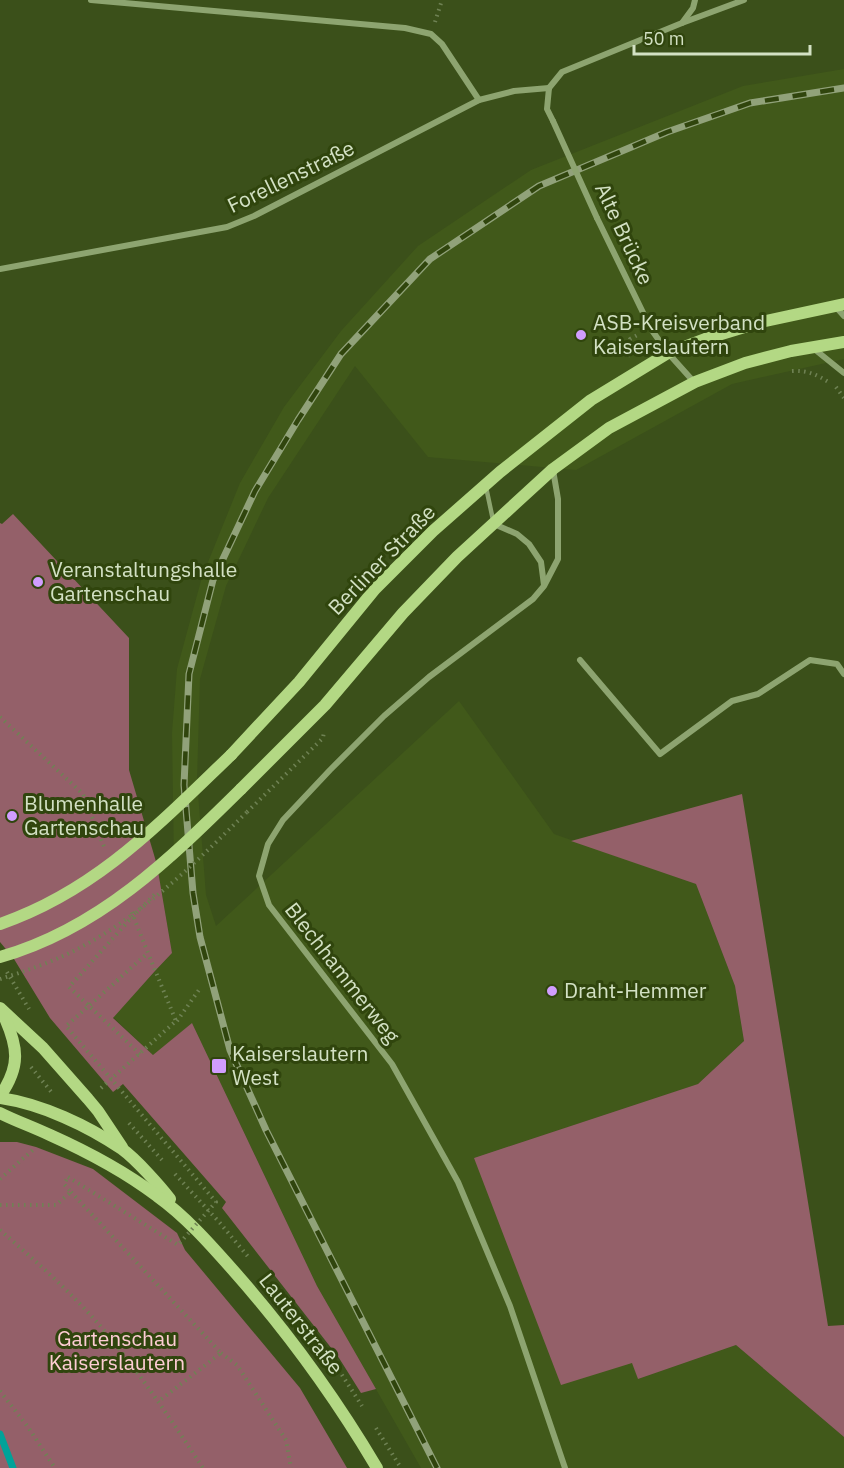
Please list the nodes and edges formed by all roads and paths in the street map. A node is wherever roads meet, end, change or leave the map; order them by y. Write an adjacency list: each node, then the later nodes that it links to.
1 (92, 0): 5 (street)
2 (442, 0): 7 (path)
3 (695, 0): 6 (street)
4 (744, 0): 6 (street)
5 (153, 3): 7 (street)
6 (682, 23): 8 (street)
7 (431, 34): 9 (street)
8 (549, 88): 9 (street, Forellenstraße); 15 (street, Alte Brücke, bridge)
9 (479, 100): 10 (street, Forellenstraße)
10 (0, 269)
11 (839, 305): 12 (street); 15 (main road, Berliner Straße)
12 (844, 316)
13 (844, 342): 14 (main road)
14 (813, 348): 17 (street); 18 (main road)
15 (668, 353): 18 (street, Alte Brücke); 21 (main road, Berliner Straße)
16 (786, 373): 19 (path)
17 (844, 373)
18 (694, 382): 20 (main road)
19 (844, 398)
20 (553, 469): 22 (main road); 23 (street, Blechhammerweg)
21 (485, 485): 22 (lane); 31 (main road, Berliner Straße, bridge)
22 (494, 524): 23 (street); 33 (main road, bridge)
23 (544, 586): 55 (street, Blechhammerweg)
24 (580, 660): 25 (street)
25 (844, 674)
26 (0, 717): 27 (path)
27 (110, 843)
28 (177, 873): 30 (path)
29 (128, 905): 30 (path)
30 (133, 916): 32 (path); 37 (path)
31 (0, 924)
32 (148, 953): 36 (path); 44 (path, bridge)
33 (0, 957)
34 (201, 987): 36 (path)
35 (0, 1009): 38 (main road, Lauterstraße); 43 (main road)
36 (176, 1021): 37 (path)
37 (140, 1054): 39 (path)
38 (15, 1064): 40 (main road, Lauterstraße); 41 (path)
39 (99, 1089)
40 (0, 1097): 43 (main road, Lauterstraße)
41 (58, 1098)
42 (0, 1113): 46 (main road, Lauterstraße)
43 (124, 1150): 46 (main road, Lauterstraße)
44 (71, 1192): 45 (path); 48 (path)
45 (0, 1205)
46 (180, 1214): 54 (main road, Lauterstraße)
47 (0, 1230): 50 (path)
48 (221, 1353): 50 (path); 53 (path)
49 (0, 1391): 51 (path)
50 (159, 1401): 52 (path)
51 (56, 1468)
52 (203, 1468)
53 (291, 1468)
54 (377, 1468)
55 (565, 1468)

